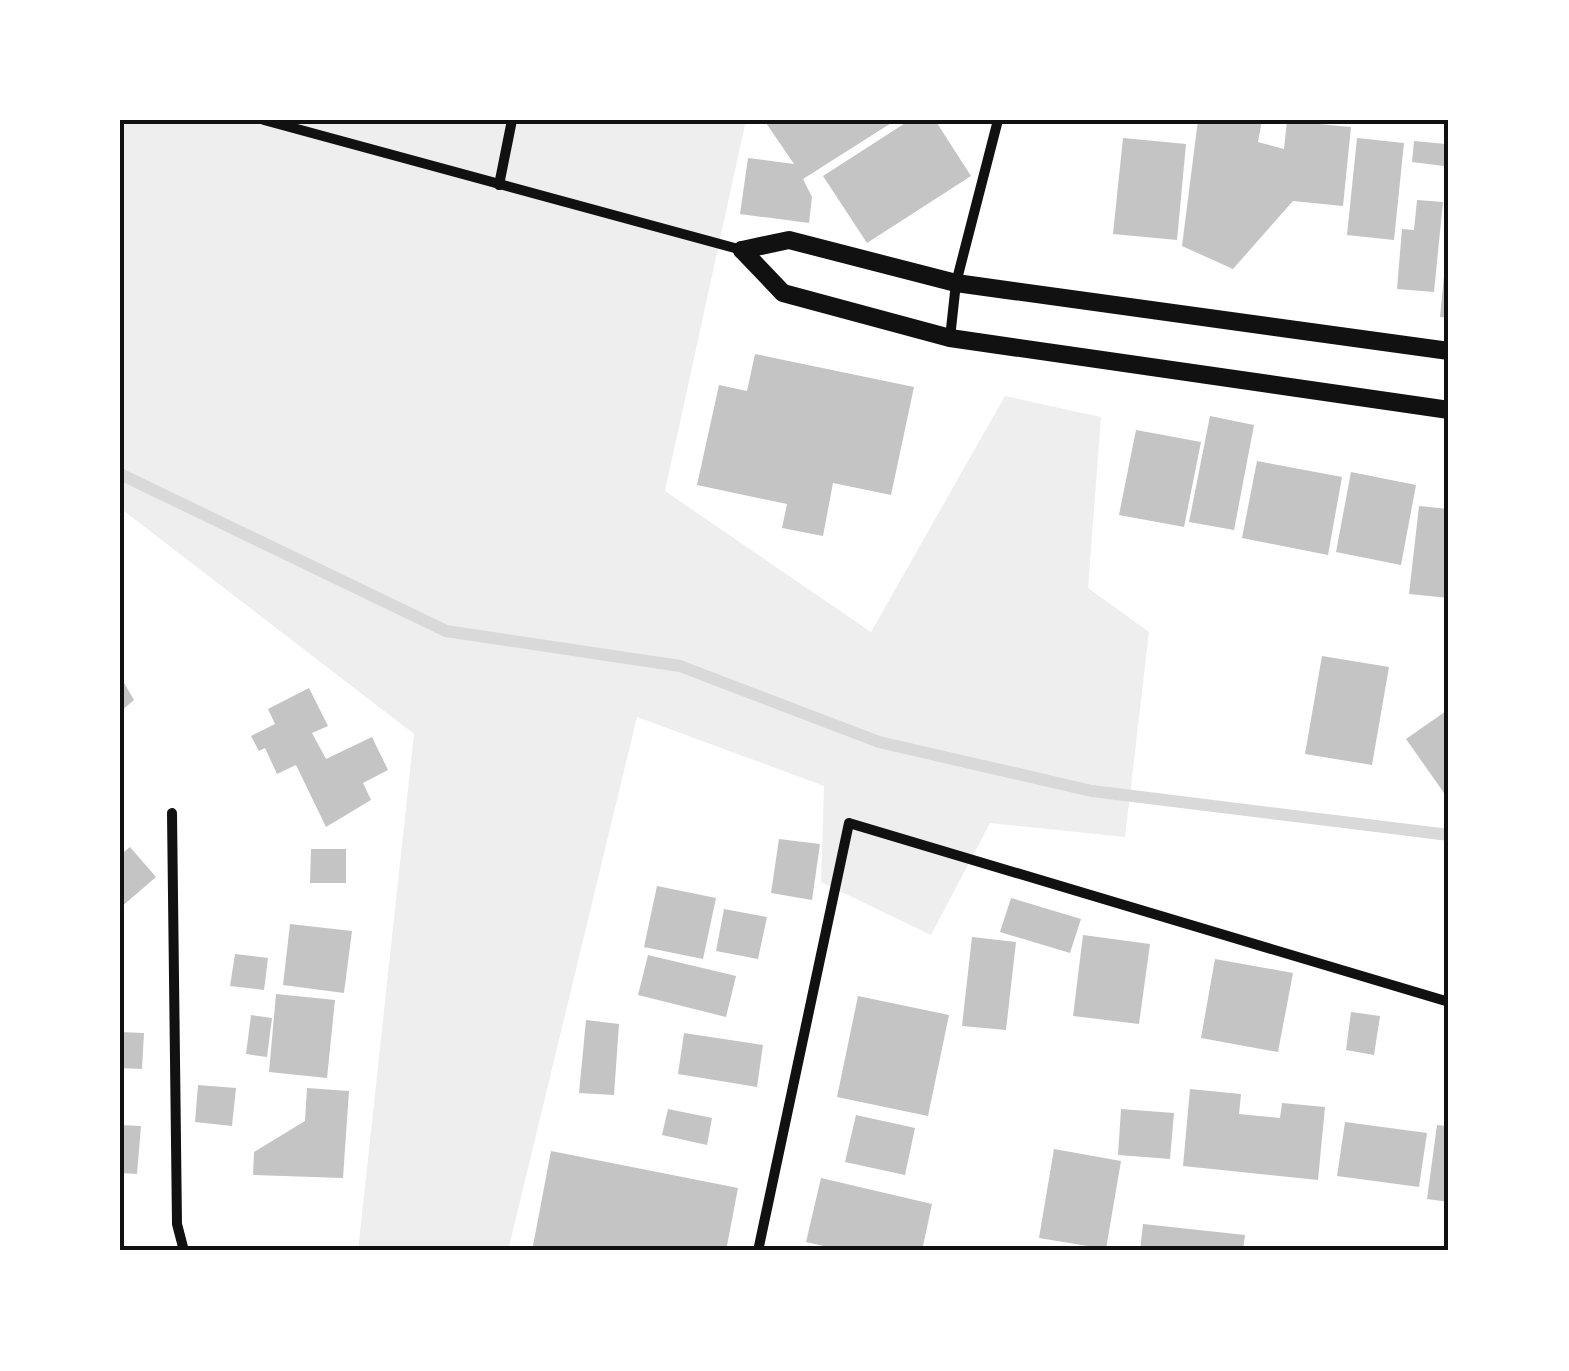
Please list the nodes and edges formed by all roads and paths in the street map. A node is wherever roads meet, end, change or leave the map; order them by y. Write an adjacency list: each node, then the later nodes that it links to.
1 (264, 120): 4 (street)
2 (512, 120): 4 (street)
3 (998, 120): 6 (street)
4 (499, 185): 5 (street)
5 (742, 250): 6 (street); 7 (street)
6 (956, 284): 7 (street); 8 (street)
7 (950, 338): 9 (street)
8 (1449, 351)
9 (1449, 410)
10 (172, 813): 12 (street)
11 (1449, 1002): 13 (street)
12 (184, 1251)
13 (758, 1251)

